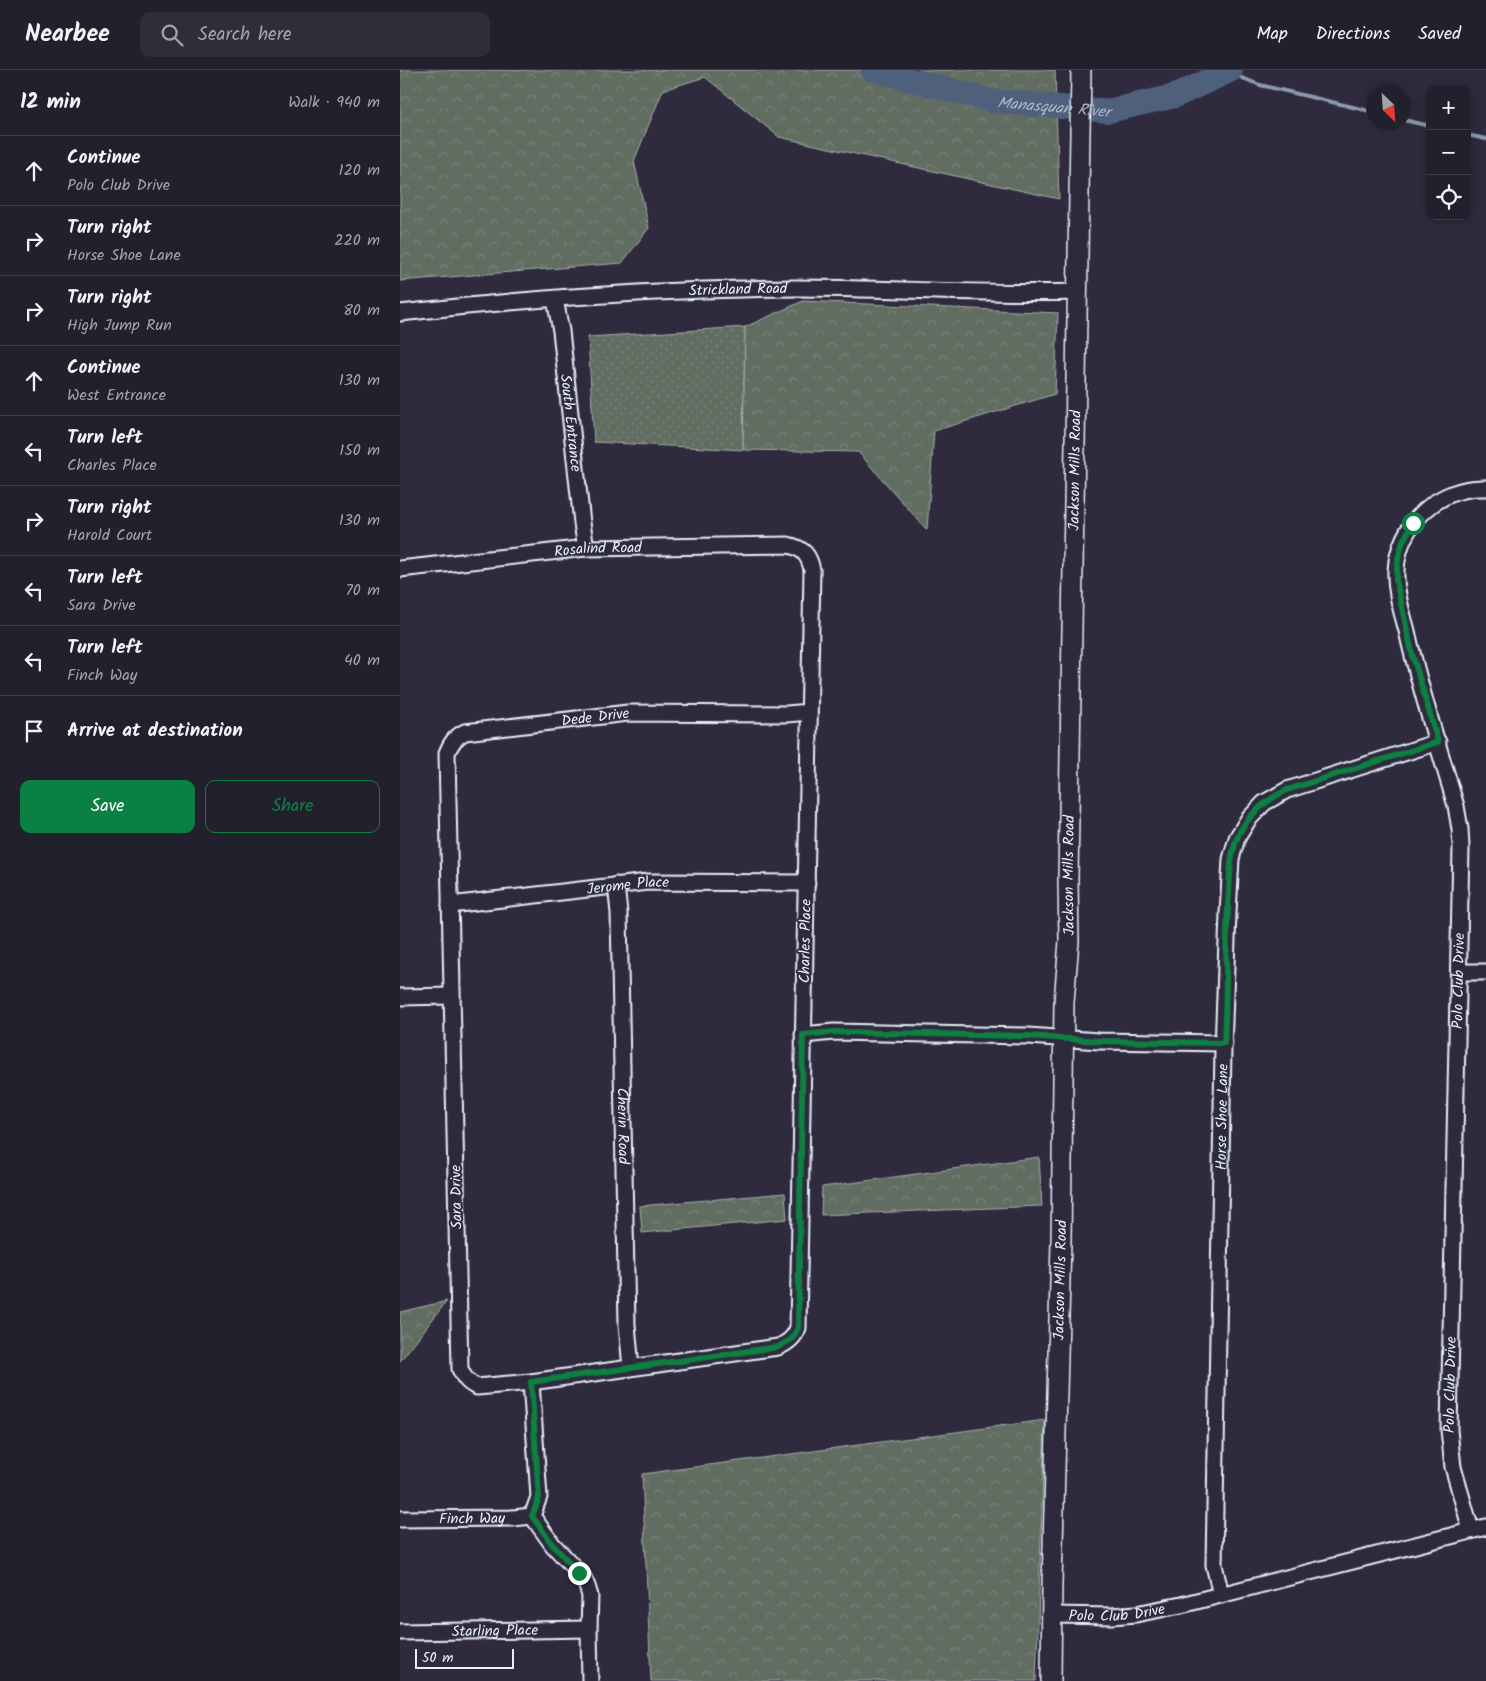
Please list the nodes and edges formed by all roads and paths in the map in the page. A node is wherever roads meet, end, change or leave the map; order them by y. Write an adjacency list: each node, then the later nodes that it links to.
1 (1081, 70): 2 (main road, Jackson Mills Road)
2 (1077, 292): 3 (street, Strickland Road); 20 (main road, Jackson Mills Road)
3 (555, 298): 4 (street, Strickland Road); 7 (street, South Entrance)
4 (400, 313)
5 (1486, 488): 10 (street, Polo Club Drive)
6 (797, 547): 7 (street, Rosalind Road); 9 (street, Charles Place)
7 (586, 548): 8 (street, Rosalind Road)
8 (400, 569)
9 (809, 712): 11 (street, Dede Drive); 12 (street, Charles Place)
10 (1438, 742): 15 (street, Polo Club Drive); 21 (street, Horse Shoe Lane)
11 (448, 809): 14 (street, Sara Drive)
12 (806, 883): 13 (street, Jerome Place); 19 (street, Charles Place)
13 (616, 885): 14 (street, Jerome Place); 22 (street, Cherin Road)
14 (450, 905): 17 (street, Sara Drive)
15 (1459, 972): 16 (street); 27 (street, Polo Club Drive)
16 (1486, 972)
17 (452, 996): 18 (street); 23 (street, Sara Drive)
18 (400, 997)
19 (803, 1035): 20 (street); 22 (street, Charles Place)
20 (1064, 1039): 21 (street); 29 (main road, Jackson Mills Road)
21 (1224, 1043): 28 (street, Horse Shoe Lane)
22 (631, 1368): 23 (street)
23 (531, 1382): 24 (street)
24 (532, 1516): 25 (street, Finch Way); 30 (street)
25 (400, 1519)
26 (1486, 1527): 27 (street, Polo Club Drive)
27 (1471, 1530): 28 (street, Polo Club Drive)
28 (1221, 1595): 29 (street, Polo Club Drive)
29 (1052, 1615): 33 (main road, Jackson Mills Road)
30 (589, 1629): 31 (street, Starling Place); 32 (street)
31 (400, 1632)
32 (590, 1681)
33 (1051, 1681)

